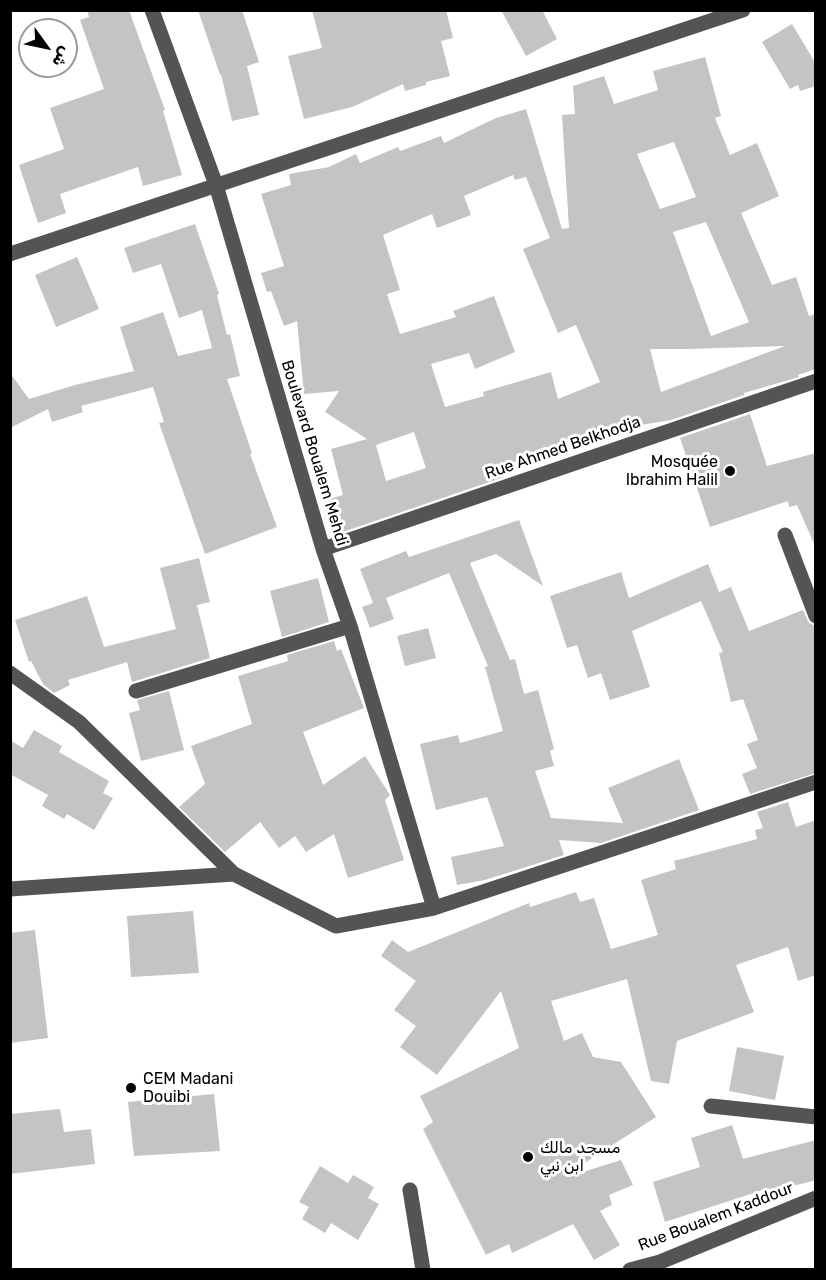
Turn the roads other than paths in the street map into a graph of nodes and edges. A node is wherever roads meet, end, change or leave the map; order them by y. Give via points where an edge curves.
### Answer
1 (152, 10) edge
2 (743, 10) edge
3 (216, 185) junction
4 (10, 254) edge
5 (816, 381) edge
6 (785, 535) dead end
7 (323, 549) junction
8 (816, 616) edge
9 (350, 626) junction
10 (10, 673) edge
11 (136, 692) dead end
12 (816, 782) edge
13 (234, 874) junction
14 (10, 890) edge
15 (434, 908) junction
16 (711, 1106) dead end
17 (816, 1117) edge
18 (410, 1190) dead end
19 (816, 1198) edge
20 (423, 1269) edge
21 (630, 1269) edge

1 - 3 street, Boulevard Boualem Mehdi
2 - 3 street
3 - 4 street
3 - 7 street, Boulevard Boualem Mehdi
5 - 7 street, Rue Ahmed Belkhodja
6 - 8 street
7 - 9 street, Boulevard Boualem Mehdi
9 - 11 street
9 - 15 street, Boulevard Boualem Mehdi
10 - 13 street via 79,722
12 - 15 street
13 - 14 street
13 - 15 street via 336,926
16 - 17 street
18 - 20 street
19 - 21 street, Rue Boualem Kaddour via 660,1262

